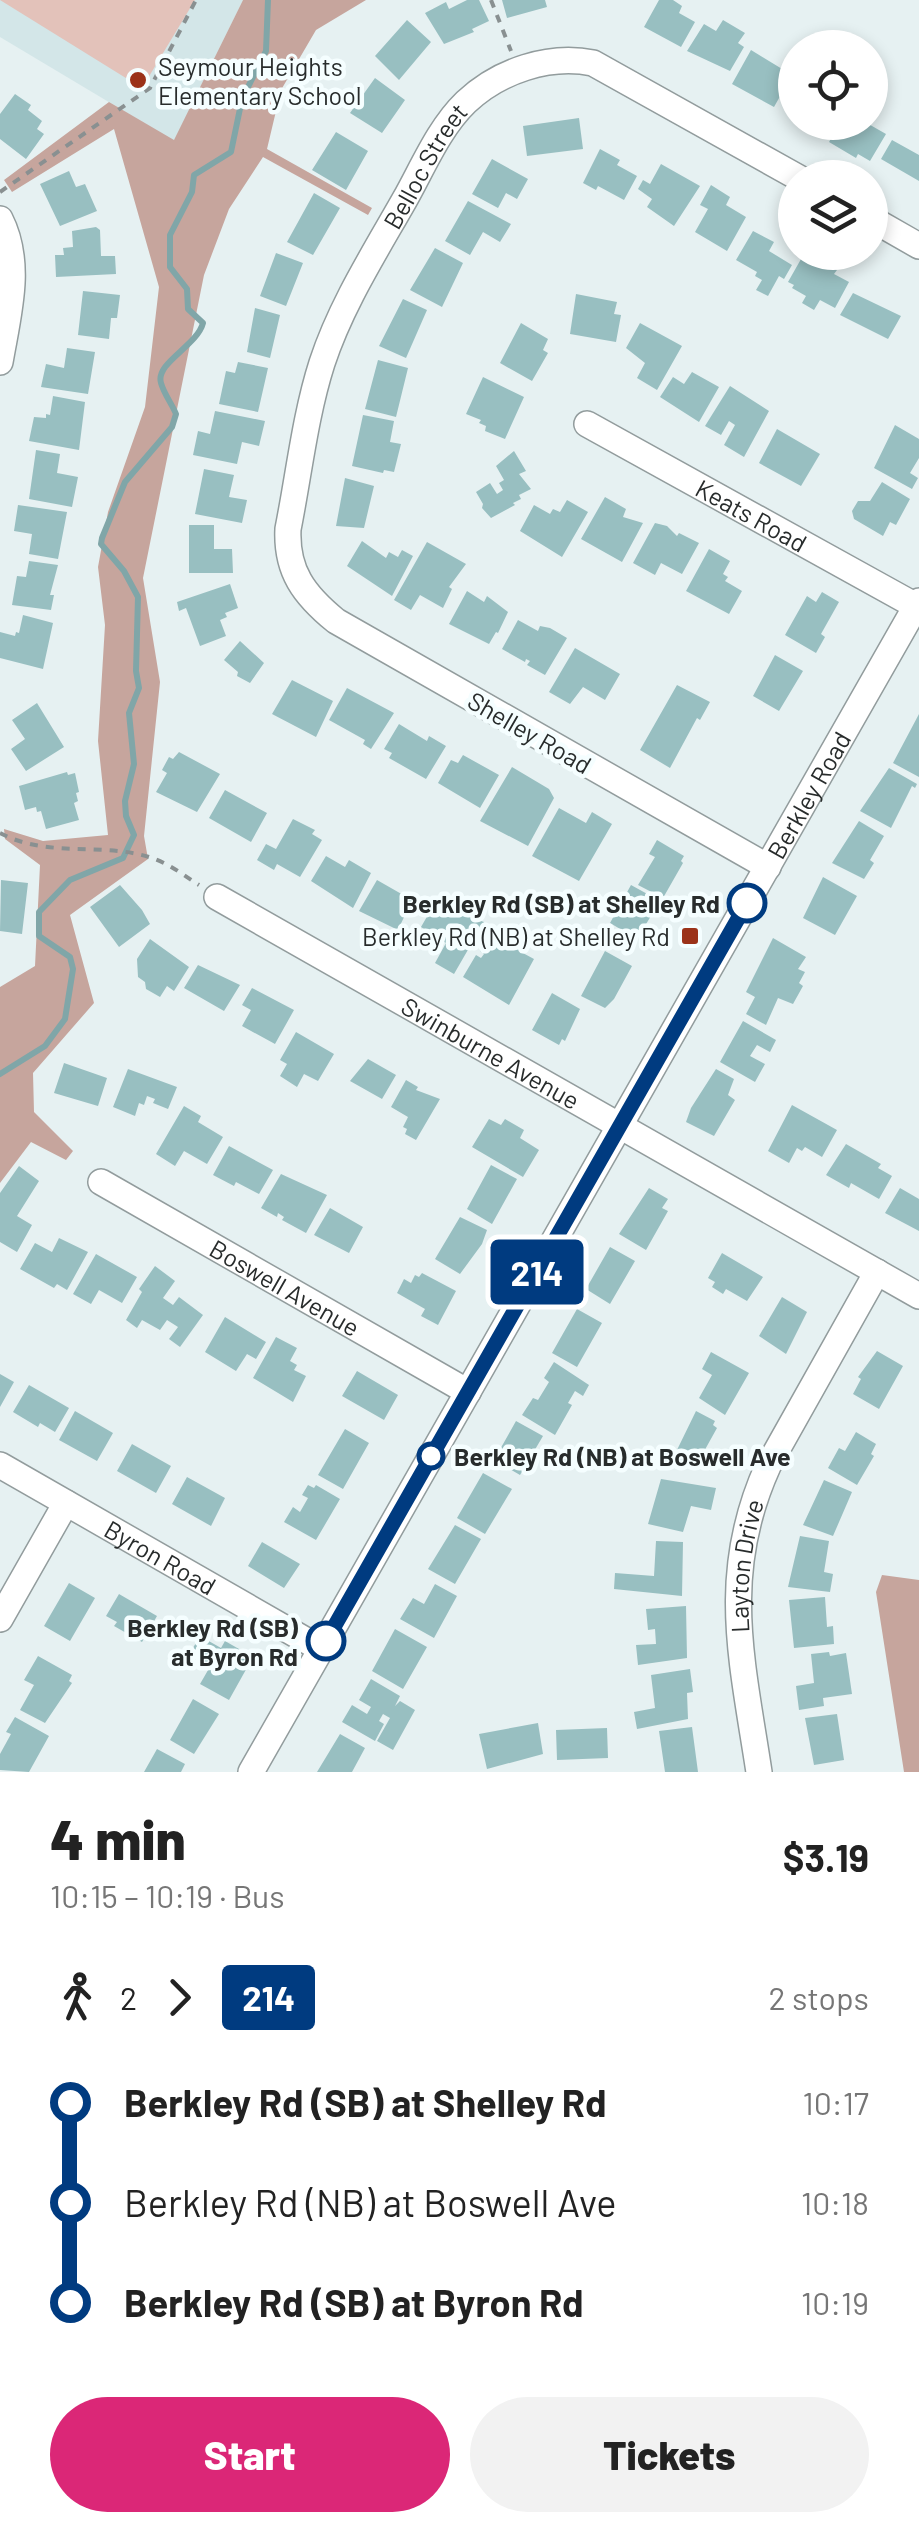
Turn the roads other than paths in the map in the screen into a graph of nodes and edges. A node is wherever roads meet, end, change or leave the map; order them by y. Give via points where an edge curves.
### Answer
1 (778, 166) edge
2 (0, 219) edge
3 (888, 228) edge
4 (919, 246) edge
5 (0, 362) edge
6 (587, 424) dead end
7 (300, 587) joint
8 (918, 603) edge
9 (768, 867) junction
10 (217, 897) road end
11 (621, 1126) junction
12 (101, 1182) dead end
13 (877, 1272) junction
14 (919, 1296) edge
15 (468, 1392) junction
16 (0, 1466) edge
17 (66, 1502) junction
18 (0, 1619) edge
19 (321, 1648) junction
20 (250, 1772) edge
21 (759, 1772) edge

1 - 7 street, Belloc Street via 592,63 569,58 519,71 464,104 351,296 322,364 288,529 287,552
2 - 5 street via 14,278
3 - 4 street
6 - 8 street, Keats Road
7 - 9 street, Shelley Road via 336,621
8 - 9 street, Berkley Road
9 - 11 street, Berkley Road
10 - 11 street, Swinburne Avenue
11 - 13 street, Swinburne Avenue
11 - 15 street, Berkley Road
12 - 15 street, Boswell Avenue
13 - 14 street, Swinburne Avenue
13 - 21 street, Layton Drive via 775,1452 740,1550 736,1610
15 - 19 street, Berkley Road
16 - 17 street, Byron Road
17 - 18 street
17 - 19 street, Byron Road
19 - 20 street, Berkley Road

